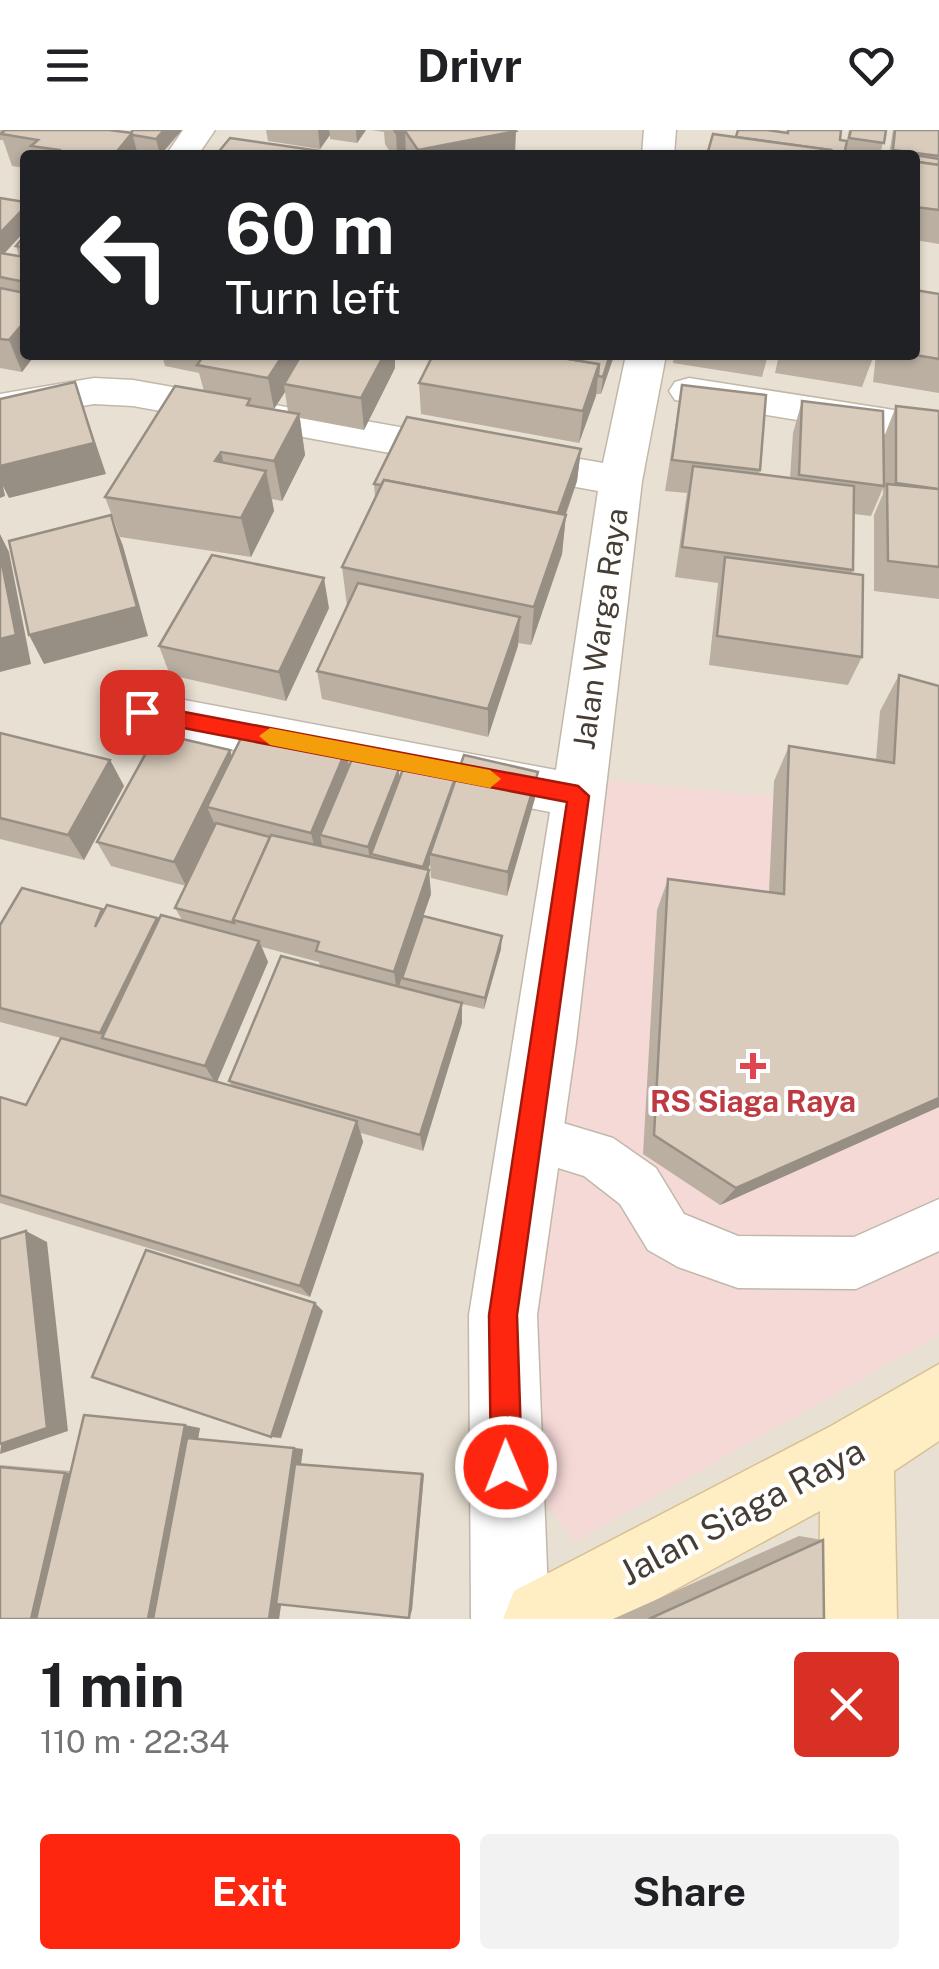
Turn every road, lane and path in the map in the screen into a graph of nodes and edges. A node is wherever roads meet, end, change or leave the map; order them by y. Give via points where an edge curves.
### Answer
1 (644, 370) edge
2 (0, 407) edge
3 (939, 430) edge
4 (621, 481) junction
5 (142, 712) dead end
6 (578, 796) junction
7 (530, 1137) junction
8 (939, 1224) edge
9 (939, 1400) edge
10 (857, 1452) junction
11 (510, 1619) edge
12 (542, 1619) edge
13 (858, 1619) edge

1 - 3 street
1 - 4 street, Jalan Warga Raya
2 - 4 street via 94,392 133,393
4 - 6 street, Jalan Warga Raya
5 - 6 street
6 - 7 street, Jalan Warga Raya
7 - 8 lane via 596,1156 638,1186 666,1232 738,1262 856,1263
7 - 11 street, Jalan Warga Raya via 503,1315
9 - 10 main road, Jalan Siaga Raya
10 - 12 main road, Jalan Siaga Raya
10 - 13 main road

